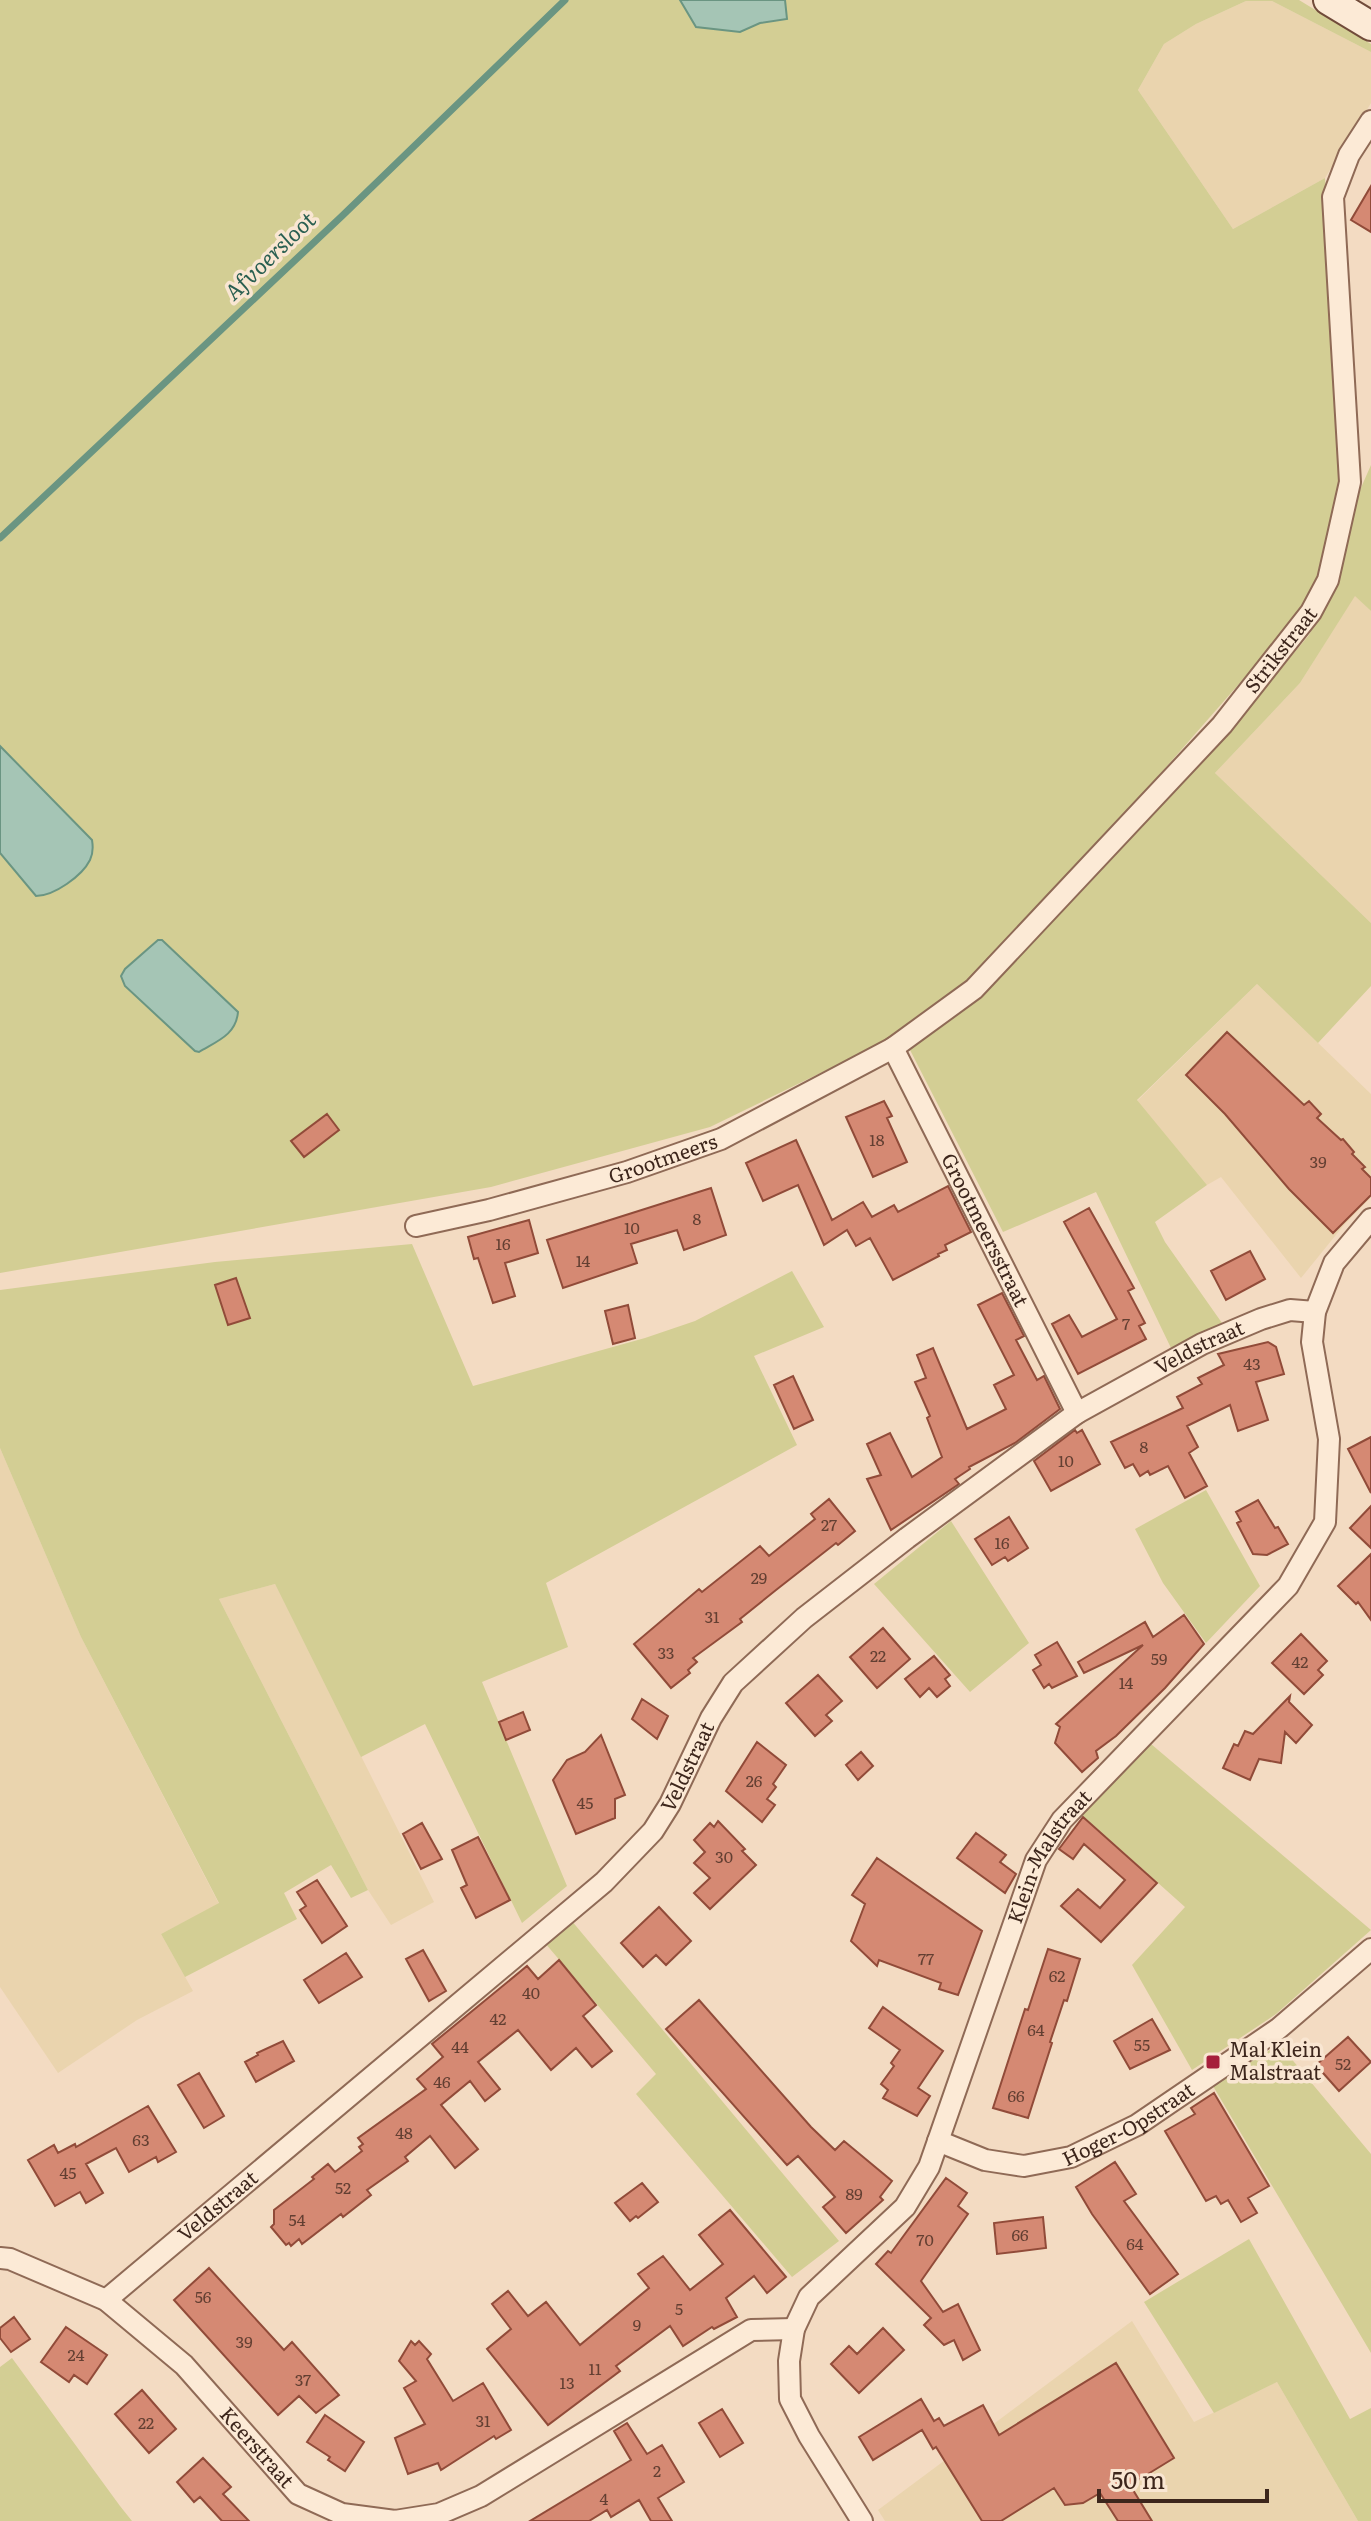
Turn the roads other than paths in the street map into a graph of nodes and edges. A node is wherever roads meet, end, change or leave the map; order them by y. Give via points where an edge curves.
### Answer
1 (1328, 0) edge
2 (1371, 26) edge
3 (1371, 121) edge
4 (893, 1048) junction
5 (1371, 1219) edge
6 (416, 1226) dead end
7 (1315, 1312) junction
8 (1077, 1413) junction
9 (1371, 1949) edge
10 (938, 2141) junction
11 (0, 2258) edge
12 (106, 2300) junction
13 (794, 2329) junction
14 (862, 2521) edge

1 - 2 main road
3 - 4 street, Strikstraat via 1349,155 1333,197 1350,482 1328,580 1311,612 1222,725 1133,822 974,989
4 - 6 street, Grootmeers via 721,1139 627,1172
4 - 8 street, Grootmeersstraat
5 - 7 street, Klein-Malstraat via 1334,1263
7 - 8 street, Veldstraat via 1290,1310 1202,1344
7 - 10 street, Klein-Malstraat via 1312,1342 1329,1439 1325,1522 1288,1586 1062,1820 1036,1860
8 - 12 street, Veldstraat via 794,1627 733,1683 653,1831 604,1882
9 - 10 street, Hoger-Opstraat via 1278,2029 1137,2125 1071,2157 1024,2166 985,2160
10 - 13 street, Klein-Malstraat via 905,2207 809,2297
11 - 12 street, Keerstraat
12 - 13 street, Keerstraat via 184,2365 298,2494 342,2514 395,2521 439,2514 481,2496 751,2330
13 - 14 street, Klein-Malstraat via 790,2399

